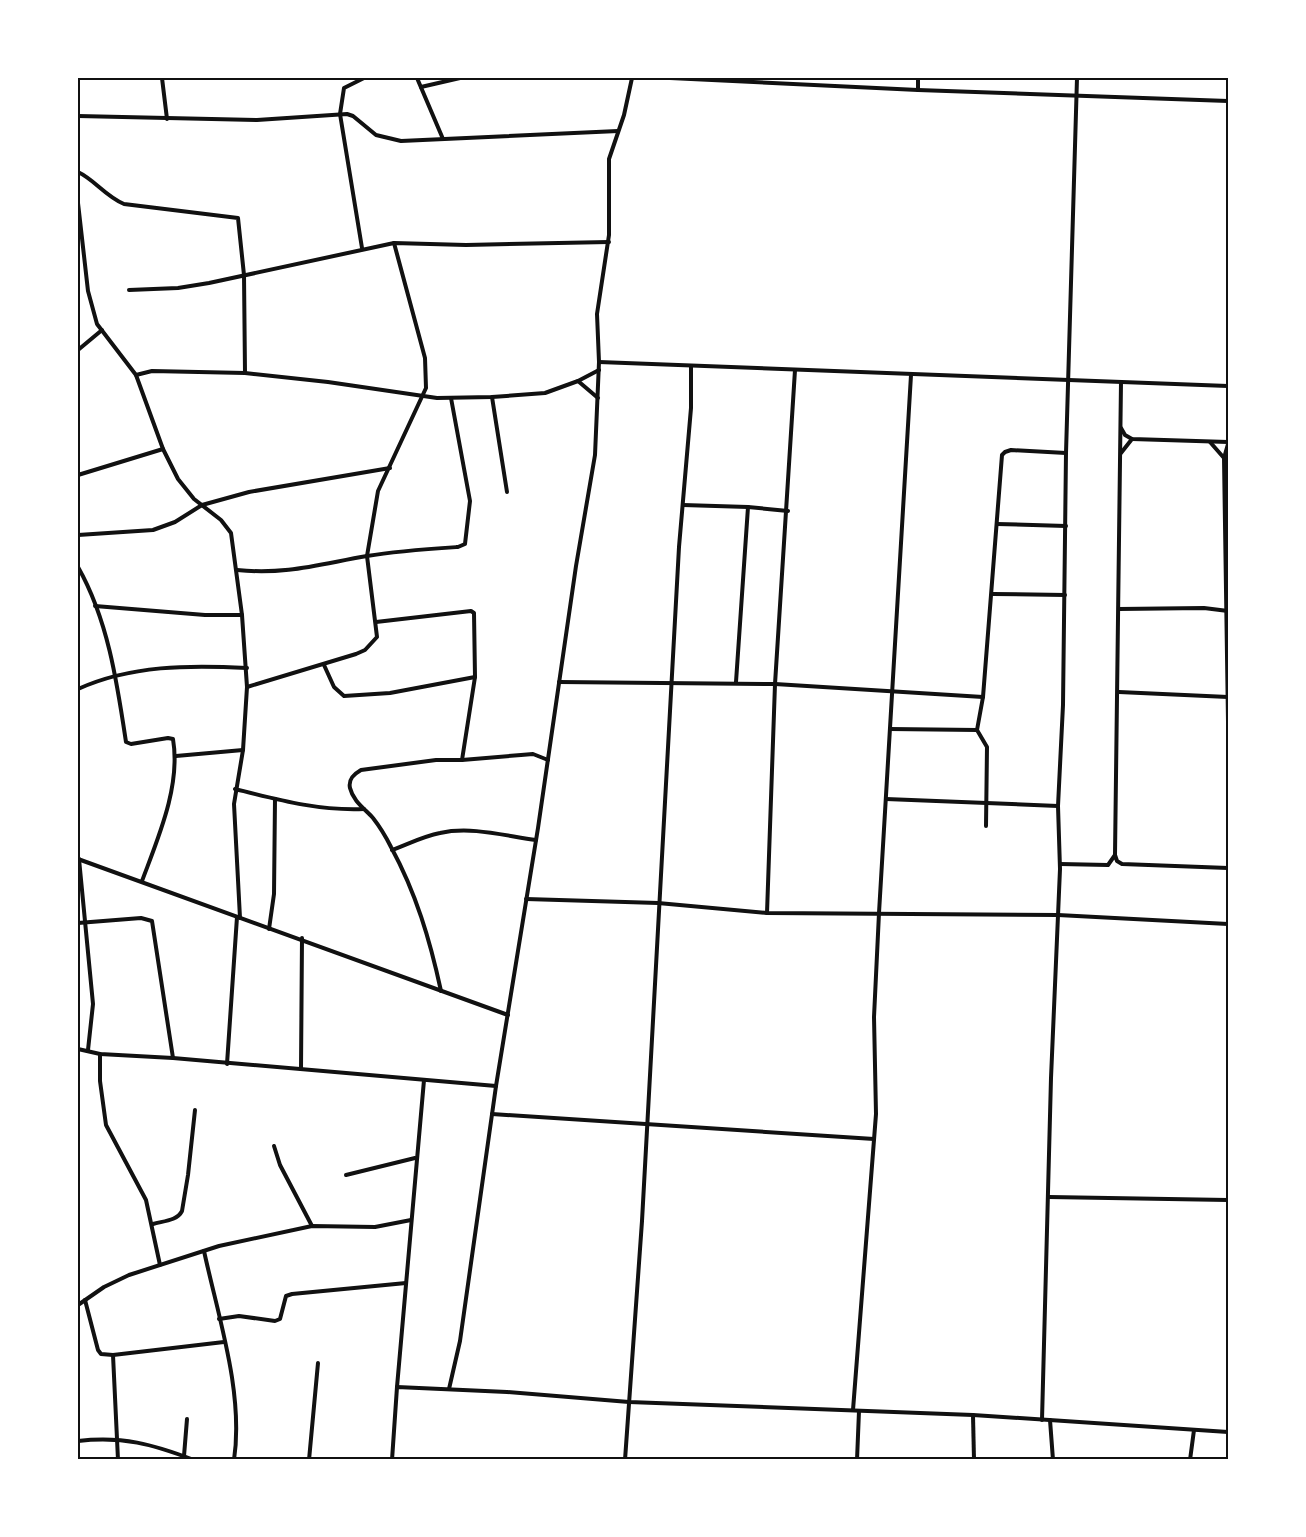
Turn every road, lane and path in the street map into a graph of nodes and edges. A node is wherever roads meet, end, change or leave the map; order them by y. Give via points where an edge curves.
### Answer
1 (162, 78) edge
2 (364, 78) edge
3 (417, 78) edge
4 (460, 78) edge
5 (632, 78) edge
6 (670, 78) edge
7 (918, 78) edge
8 (1077, 78) edge
9 (421, 88) junction
10 (918, 90) junction
11 (1076, 97) junction
12 (1228, 101) edge
13 (340, 114) junction
14 (78, 116) edge
15 (167, 119) junction
16 (618, 131) junction
17 (443, 139) junction
18 (78, 172) edge
19 (78, 203) edge
20 (608, 242) junction
21 (394, 243) junction
22 (362, 248) junction
23 (244, 275) junction
24 (129, 290) dead end
25 (102, 330) junction
26 (85, 343) junction
27 (78, 345) edge
28 (78, 350) edge
29 (599, 362) junction
30 (691, 366) junction
31 (599, 370) junction
32 (795, 370) junction
33 (245, 373) junction
34 (136, 375) junction
35 (911, 375) junction
36 (1070, 380) junction
37 (578, 381) junction
38 (1121, 382) junction
39 (1228, 386) edge
40 (423, 397) junction
41 (492, 397) junction
42 (452, 398) junction
43 (598, 398) junction
44 (1121, 427) junction
45 (1132, 439) junction
46 (1210, 442) junction
47 (1228, 443) edge
48 (163, 449) junction
49 (1066, 453) junction
50 (1121, 453) junction
51 (1224, 458) junction
52 (390, 468) junction
53 (78, 475) edge
54 (507, 492) dead end
55 (202, 505) junction
56 (683, 505) junction
57 (748, 507) junction
58 (788, 511) junction
59 (997, 524) junction
60 (1066, 526) junction
61 (78, 535) edge
62 (366, 556) junction
63 (78, 567) edge
64 (237, 570) junction
65 (993, 594) junction
66 (1065, 595) junction
67 (95, 606) junction
68 (1119, 610) junction
69 (1228, 611) edge
70 (242, 615) junction
71 (376, 622) junction
72 (324, 665) junction
73 (247, 668) junction
74 (116, 676) junction
75 (475, 677) junction
76 (671, 681) junction
77 (559, 682) junction
78 (736, 682) junction
79 (775, 684) junction
80 (247, 687) junction
81 (78, 689) edge
82 (892, 690) junction
83 (1118, 692) junction
84 (1228, 696) edge
85 (983, 697) junction
86 (1228, 721) edge
87 (890, 729) junction
88 (977, 730) junction
89 (243, 750) junction
90 (176, 756) junction
91 (462, 760) junction
92 (548, 760) junction
93 (236, 789) junction
94 (275, 799) junction
95 (886, 799) junction
96 (987, 802) junction
97 (1058, 806) junction
98 (364, 809) junction
99 (986, 826) dead end
100 (536, 840) junction
101 (392, 850) junction
102 (1115, 855) junction
103 (78, 859) edge
104 (1060, 864) junction
105 (1228, 868) edge
106 (142, 881) junction
107 (526, 899) junction
108 (658, 903) junction
109 (768, 913) junction
110 (879, 913) junction
111 (1058, 915) junction
112 (239, 918) junction
113 (85, 922) junction
114 (78, 923) edge
115 (1228, 924) edge
116 (269, 929) junction
117 (302, 938) junction
118 (442, 991) junction
119 (508, 1015) junction
120 (78, 1049) edge
121 (88, 1050) junction
122 (100, 1054) junction
123 (173, 1058) junction
124 (227, 1064) junction
125 (301, 1069) junction
126 (424, 1080) junction
127 (496, 1086) junction
128 (195, 1110) dead end
129 (492, 1114) junction
130 (648, 1124) junction
131 (874, 1139) junction
132 (274, 1146) dead end
133 (415, 1158) junction
134 (346, 1175) dead end
135 (1049, 1197) junction
136 (1228, 1200) edge
137 (412, 1220) junction
138 (153, 1224) junction
139 (312, 1226) junction
140 (204, 1251) junction
141 (160, 1264) junction
142 (406, 1283) junction
143 (85, 1300) junction
144 (78, 1305) edge
145 (219, 1319) junction
146 (224, 1342) junction
147 (113, 1355) junction
148 (318, 1364) dead end
149 (397, 1387) junction
150 (449, 1389) junction
151 (629, 1402) junction
152 (853, 1410) junction
153 (859, 1411) junction
154 (973, 1415) junction
155 (187, 1419) dead end
156 (1042, 1420) junction
157 (1050, 1420) junction
158 (1194, 1430) junction
159 (1228, 1432) edge
160 (119, 1439) junction
161 (78, 1441) edge
162 (184, 1456) junction
163 (118, 1460) edge
164 (194, 1460) edge
165 (234, 1460) edge
166 (309, 1460) edge
167 (392, 1460) edge
168 (625, 1460) edge
169 (857, 1460) edge
170 (974, 1460) edge
171 (1053, 1460) edge
172 (1190, 1460) edge

1 - 15 street
2 - 13 street via 344,88
3 - 9 street
4 - 9 street
5 - 16 street
6 - 10 street
7 - 10 street
8 - 11 street
9 - 17 street
10 - 11 street
11 - 12 street
11 - 36 street
13 - 15 street via 293,119
13 - 17 street via 353,116 383,138 401,141
13 - 22 street
14 - 15 street
16 - 17 street
16 - 20 street via 609,159
18 - 23 street via 124,204 238,218
19 - 25 street via 89,301
20 - 21 street
20 - 29 street via 598,297
21 - 22 street
21 - 40 street via 425,358 426,388
22 - 23 street
23 - 24 street via 178,288
23 - 33 street
25 - 26 street
25 - 34 street
26 - 27 street
26 - 28 street
29 - 30 street
29 - 31 street
30 - 32 street
30 - 56 street
31 - 37 street
31 - 43 street
32 - 35 street
32 - 58 street
33 - 34 street via 168,370
33 - 40 street
34 - 48 street
35 - 36 street
35 - 82 street
36 - 38 street
36 - 49 street
37 - 41 street via 545,393
37 - 43 street
38 - 39 street
38 - 44 street
40 - 42 street
40 - 52 street
41 - 42 street
41 - 54 street
42 - 62 street via 470,501 465,544
43 - 77 street via 595,455
44 - 45 street
44 - 50 street
45 - 46 street
45 - 50 street
46 - 47 street
46 - 51 street
47 - 51 street
48 - 53 street
48 - 55 street via 178,479
49 - 59 street via 1005,452 1002,455
49 - 60 street
50 - 68 street
51 - 69 street
52 - 55 street via 249,492
52 - 62 street via 378,491
55 - 61 street via 153,530
55 - 64 street via 221,520 231,534
56 - 57 street
56 - 76 street
57 - 58 street
57 - 78 street
58 - 79 street
59 - 60 street
59 - 65 street
60 - 66 street
62 - 64 street via 271,573
62 - 71 street
63 - 67 street
64 - 70 street
65 - 66 street
65 - 85 street
66 - 97 street
67 - 70 street
67 - 74 street
68 - 69 street via 1204,608
68 - 83 street
69 - 84 street
70 - 73 street
71 - 72 street via 377,638 374,643 365,650
71 - 75 street via 473,611
72 - 75 street via 334,687 344,696 390,693
72 - 80 street
73 - 74 street via 188,666
73 - 80 street
74 - 81 street
74 - 90 street via 126,742 171,738
75 - 91 street
76 - 77 street
76 - 78 street
76 - 108 street
77 - 92 street
78 - 79 street
79 - 82 street
79 - 109 street
80 - 89 street
82 - 85 street
82 - 87 street
83 - 84 street
83 - 102 street
84 - 86 street
85 - 88 street
87 - 88 street
87 - 95 street
88 - 96 street via 987,747
89 - 90 street
89 - 93 street
90 - 106 street via 166,810
91 - 92 street via 533,754
91 - 98 street via 436,760 361,770 353,774 350,788
92 - 100 street
93 - 94 street
93 - 112 street via 234,818
94 - 98 street via 324,809
94 - 116 street via 274,894
95 - 96 street
95 - 110 street
96 - 97 street
96 - 99 street
97 - 104 street
98 - 101 street via 380,827
100 - 101 street via 453,831
100 - 107 street
101 - 118 street via 425,923
102 - 104 street via 1108,865
102 - 105 street via 1122,864
103 - 106 street
103 - 113 street
104 - 111 street
106 - 112 street
107 - 108 street
107 - 119 street
108 - 109 street
108 - 130 street
109 - 110 street
110 - 111 street
110 - 131 street via 874,1017
111 - 115 street
111 - 135 street
112 - 116 street
112 - 124 street
113 - 114 street
113 - 121 street via 93,1004
113 - 123 street via 141,918 152,921
116 - 117 street
117 - 118 street via 350,959
117 - 125 street
118 - 119 street
119 - 127 street
120 - 121 street
121 - 122 street
122 - 123 street
122 - 138 street via 106,1125 139,1183
123 - 124 street
124 - 125 street
125 - 126 street
126 - 127 street
126 - 133 street
127 - 129 street
128 - 138 street via 182,1211 174,1219
129 - 130 street
129 - 150 street via 460,1341
130 - 131 street
130 - 151 street
131 - 152 street
132 - 139 street via 280,1165
133 - 134 street
133 - 137 street
135 - 136 street
135 - 156 street
137 - 139 street via 374,1227
137 - 142 street
138 - 141 street
139 - 140 street
140 - 141 street
140 - 145 street
141 - 143 street via 112,1282
142 - 145 street via 292,1294 286,1296 280,1319 275,1321 251,1316
142 - 149 street
143 - 144 street
143 - 147 street via 98,1350 101,1354
145 - 146 street
146 - 147 street
146 - 165 street via 237,1417
147 - 160 street
148 - 166 street
149 - 150 street
149 - 167 street
150 - 151 street
151 - 152 street
151 - 168 street
152 - 153 street
153 - 154 street
153 - 169 street
154 - 156 street
154 - 170 street
155 - 162 street
156 - 157 street
157 - 158 street
157 - 171 street
158 - 159 street
158 - 172 street
160 - 161 street
160 - 162 street via 150,1444
160 - 163 street
162 - 164 street

